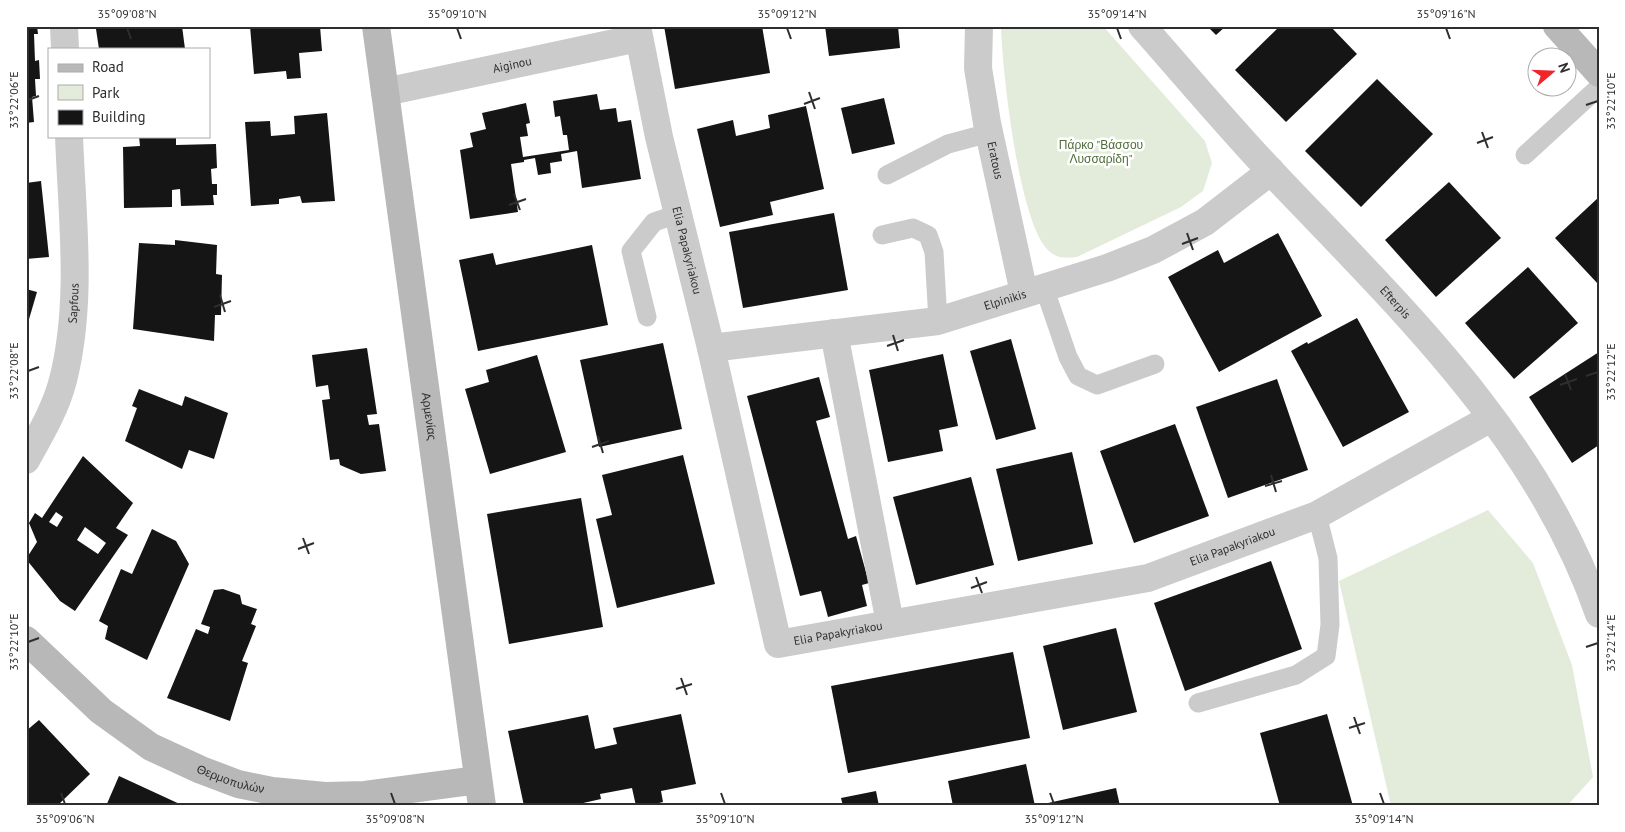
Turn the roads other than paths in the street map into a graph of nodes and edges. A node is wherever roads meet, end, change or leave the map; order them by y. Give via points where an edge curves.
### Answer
1 (64, 26) edge
2 (376, 26) edge
3 (979, 26) edge
4 (1142, 26) edge
5 (1556, 26) edge
6 (638, 32) edge
7 (65, 48) edge
8 (1599, 73) edge
9 (1599, 87) edge
10 (385, 92) junction
11 (989, 133) junction
12 (69, 138) edge
13 (1526, 155) dead end
14 (1271, 172) junction
15 (887, 175) dead end
16 (678, 214) junction
17 (882, 235) dead end
18 (1034, 290) junction
19 (647, 316) dead end
20 (938, 321) junction
21 (834, 333) junction
22 (711, 348) junction
23 (1155, 364) dead end
24 (1492, 418) junction
25 (26, 460) edge
26 (1317, 515) junction
27 (1599, 614) edge
28 (890, 623) junction
29 (26, 640) edge
30 (1198, 702) dead end
31 (480, 793) edge

1 - 7 street
2 - 10 main road, Αρμενίας
3 - 11 street, Eratous via 978,68
4 - 14 street, Efterpis
5 - 8 main road
6 - 10 street, Aiginou
6 - 16 street, Elia Papakyriakou
9 - 13 lane
10 - 31 main road, Αρμενίας
11 - 15 lane via 948,144
11 - 18 street, Eratous
12 - 25 street, Sapfous via 75,280 72,340 62,382 44,428
14 - 18 street, Elpinikis via 1205,222 1153,250
14 - 24 street, Efterpis via 1420,329
16 - 19 lane via 654,222 631,251
16 - 22 street, Elia Papakyriakou
17 - 20 lane via 913,228 928,236 934,252
18 - 20 street, Elpinikis
18 - 23 lane via 1078,376 1097,385
20 - 21 street, Elpinikis
21 - 22 street, Elpinikis
21 - 28 street
22 - 28 street, Elia Papakyriakou via 778,644
24 - 26 street, Elia Papakyriakou
24 - 27 street, Efterpis via 1548,500 1575,554
26 - 28 street, Elia Papakyriakou via 1148,578
26 - 30 lane via 1328,558 1330,625 1326,656 1296,675
29 - 31 main road, Θερμοπυλών via 102,711 151,747 238,784 325,796

